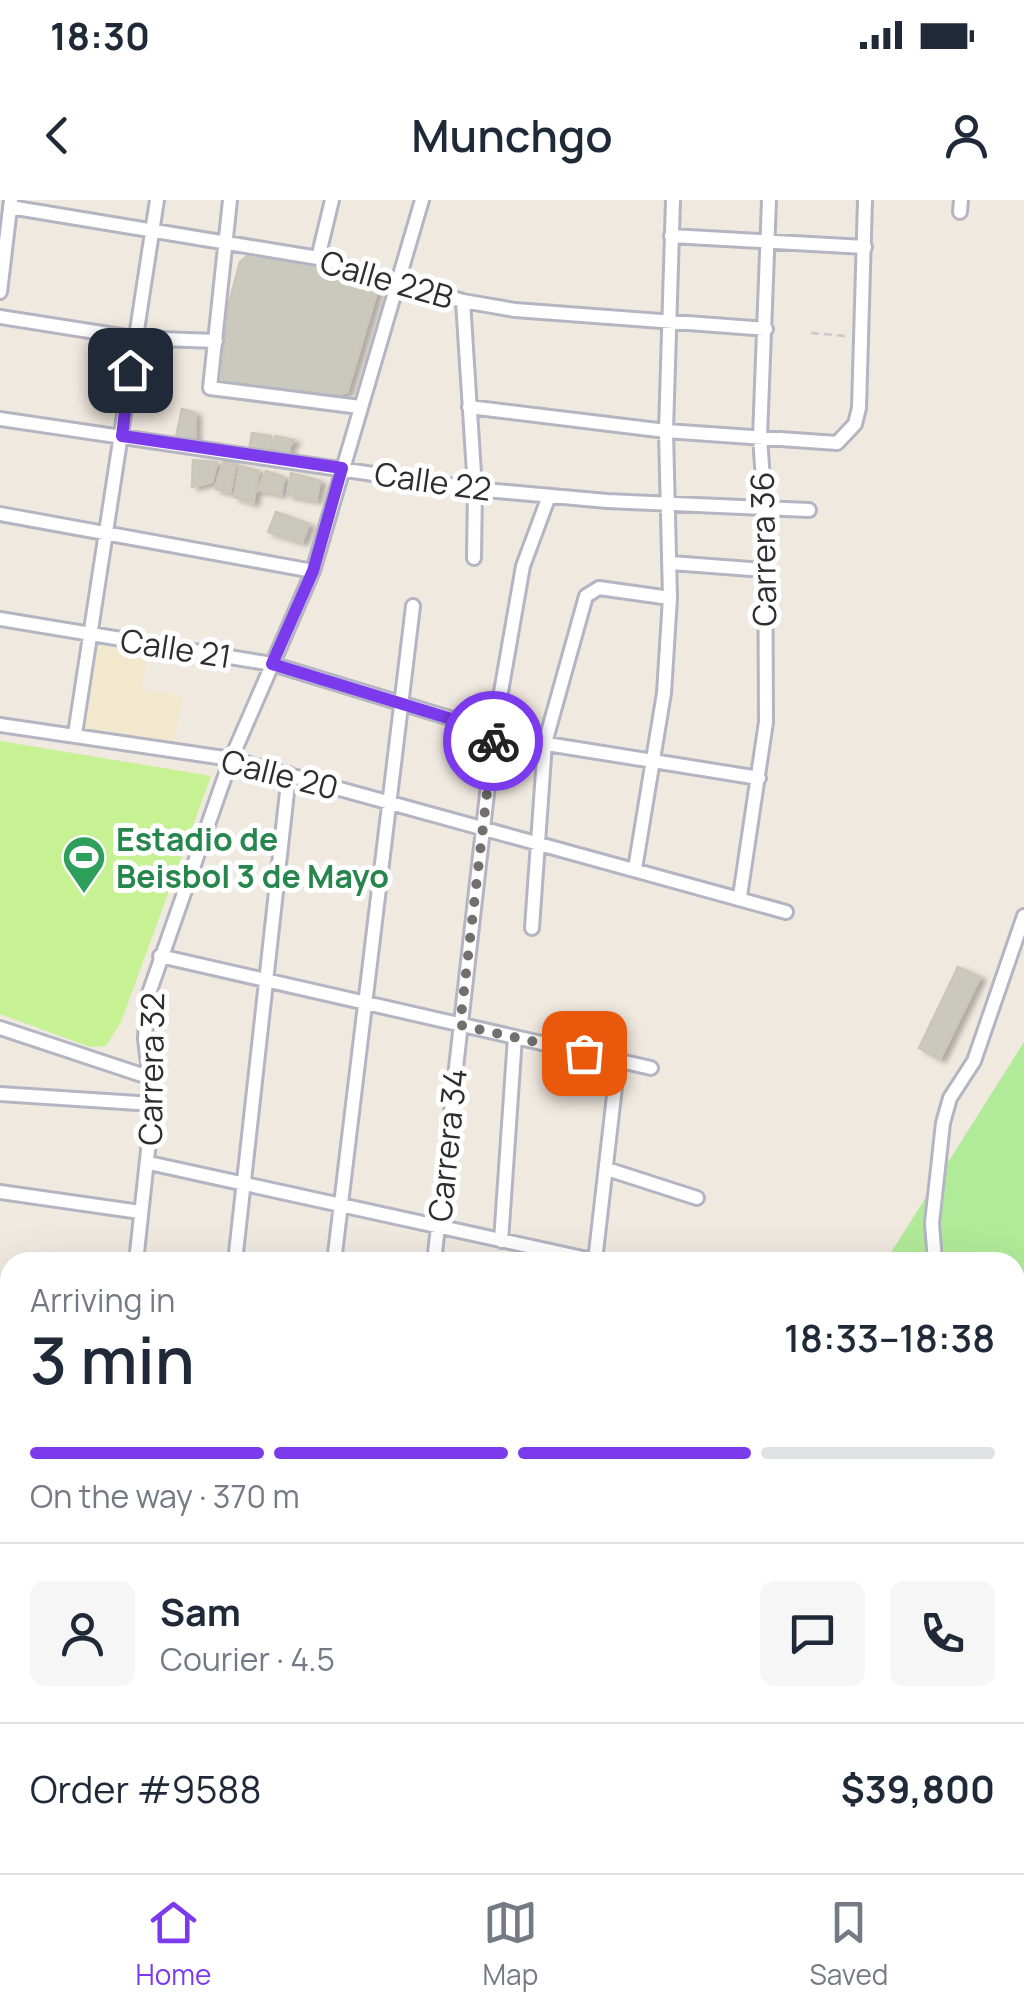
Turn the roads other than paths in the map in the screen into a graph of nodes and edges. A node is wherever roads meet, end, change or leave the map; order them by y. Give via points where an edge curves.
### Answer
1 (157, 200) edge
2 (230, 200) edge
3 (332, 200) edge
4 (422, 200) edge
5 (672, 200) edge
6 (769, 200) edge
7 (865, 200) edge
8 (11, 204) edge
9 (153, 232) junction
10 (671, 236) junction
11 (767, 240) junction
12 (225, 244) junction
13 (865, 246) junction
14 (318, 258) junction
15 (2, 263) edge
16 (398, 280) junction
17 (0, 292) edge
18 (463, 301) junction
19 (0, 317) edge
20 (672, 324) junction
21 (766, 328) junction
22 (134, 338) junction
23 (216, 341) junction
24 (360, 406) junction
25 (469, 406) junction
26 (0, 419) edge
27 (666, 431) junction
28 (122, 436) junction
29 (760, 437) junction
30 (342, 468) junction
31 (475, 489) junction
32 (549, 496) junction
33 (668, 502) junction
34 (765, 508) junction
35 (809, 510) dead end
36 (0, 514) edge
37 (103, 531) junction
38 (474, 558) dead end
39 (671, 563) junction
40 (765, 570) junction
41 (313, 571) junction
42 (670, 598) junction
43 (413, 606) dead end
44 (0, 619) edge
45 (88, 634) junction
46 (272, 664) junction
47 (398, 704) junction
48 (0, 725) edge
49 (494, 732) junction
50 (75, 734) junction
51 (545, 743) junction
52 (231, 759) junction
53 (652, 762) junction
54 (289, 774) junction
55 (759, 778) junction
56 (387, 802) junction
57 (483, 830) junction
58 (535, 842) junction
59 (635, 869) junction
60 (740, 896) junction
61 (786, 912) dead end
62 (1024, 916) edge
63 (532, 928) dead end
64 (160, 956) junction
65 (265, 983) junction
66 (364, 1004) junction
67 (460, 1025) junction
68 (0, 1028) edge
69 (514, 1037) junction
70 (618, 1061) junction
71 (651, 1068) dead end
72 (150, 1078) junction
73 (0, 1094) edge
74 (153, 1104) junction
75 (149, 1163) junction
76 (607, 1169) junction
77 (242, 1182) junction
78 (0, 1192) edge
79 (698, 1198) dead end
80 (339, 1205) junction
81 (140, 1212) junction
82 (438, 1228) junction
83 (501, 1242) junction
84 (137, 1252) edge
85 (235, 1252) edge
86 (335, 1252) edge
87 (435, 1252) edge
88 (550, 1252) edge
89 (598, 1252) edge
90 (934, 1252) edge

1 - 9 street
2 - 12 street
3 - 14 street
4 - 16 street, Carrera 32
5 - 10 street
6 - 11 street, Carrera 36
7 - 13 street
8 - 9 street, Calle 22B
8 - 15 street
9 - 12 street, Calle 22B
9 - 22 street
10 - 11 street
10 - 20 street
11 - 13 street
11 - 21 street, Carrera 36
12 - 14 street, Calle 22B
12 - 23 street
13 - 29 street via 859,408 848,435 824,444
14 - 16 street, Calle 22B
15 - 17 street
16 - 18 street, Calle 22B
16 - 24 street, Carrera 32
18 - 20 street, Calle 22B
18 - 25 street
19 - 22 street
20 - 21 street, Calle 22B
20 - 27 street
21 - 29 street, Carrera 36
22 - 23 street
22 - 28 street
23 - 24 street via 210,388
24 - 30 street, Carrera 32
25 - 27 street
25 - 31 street
26 - 28 street, Calle 22
27 - 29 street
27 - 33 street
28 - 30 street, Calle 22
28 - 37 street
29 - 34 street, Carrera 36
30 - 31 street, Calle 22
30 - 41 street, Carrera 32
31 - 32 street, Calle 22
31 - 38 street
32 - 33 street, Calle 22
32 - 49 street, Carrera 34 via 523,566
33 - 34 street, Calle 22
33 - 39 street
34 - 35 street, Calle 22
34 - 40 street, Carrera 36
36 - 37 street
37 - 41 street
37 - 45 street
39 - 40 street
39 - 42 street
40 - 55 street, Carrera 36 via 766,722
41 - 46 street, Carrera 32
42 - 51 street via 599,588 586,596
42 - 53 street
43 - 47 street
44 - 45 street, Calle 21
45 - 46 street, Calle 21
45 - 50 street
46 - 47 street, Calle 21
46 - 52 street, Carrera 32
47 - 49 street, Calle 21
47 - 56 street
48 - 50 street, Calle 20
49 - 51 street, Calle 21
49 - 57 street, Carrera 34
50 - 52 street, Calle 20
51 - 53 street, Calle 21
51 - 58 street
52 - 54 street, Calle 20
52 - 64 street, Carrera 32
53 - 55 street, Calle 21
53 - 59 street
54 - 56 street, Calle 20
54 - 65 street
55 - 60 street, Carrera 36
56 - 57 street, Calle 20
56 - 66 street
57 - 58 street, Calle 20
57 - 67 street, Carrera 34
58 - 59 street, Calle 20
58 - 63 street
59 - 60 street, Calle 20
60 - 61 street, Calle 20
62 - 90 street via 974,1061 943,1123
64 - 65 street
64 - 72 street, Carrera 32 via 147,998
65 - 66 street
65 - 77 street
66 - 67 street
66 - 80 street
67 - 69 street
67 - 82 street, Carrera 34
68 - 72 street
69 - 70 street
69 - 83 street
70 - 71 street
70 - 76 street
72 - 74 street, Carrera 32
73 - 74 street
74 - 75 street, Carrera 32
75 - 77 street
75 - 81 street, Carrera 32
76 - 79 street
76 - 89 street
77 - 80 street
77 - 85 street
78 - 81 street
80 - 82 street
80 - 86 street
81 - 84 street, Carrera 32
82 - 83 street
82 - 87 street, Carrera 34
83 - 88 street

